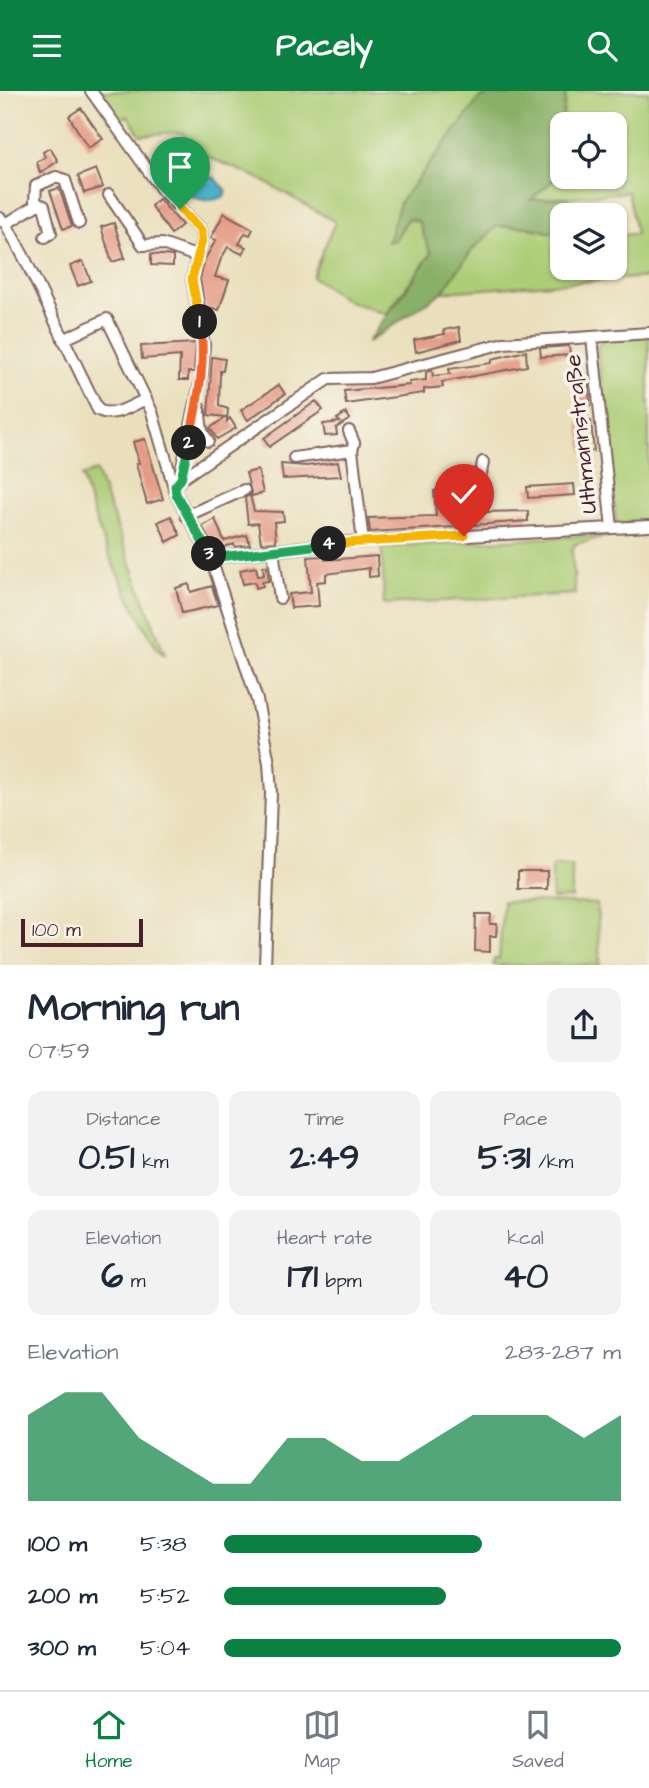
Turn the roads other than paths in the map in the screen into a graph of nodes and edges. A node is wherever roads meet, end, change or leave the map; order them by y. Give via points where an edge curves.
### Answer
1 (91, 91) edge
2 (109, 195) dead end
3 (38, 204) junction
4 (3, 221) edge
5 (79, 223) dead end
6 (45, 237) dead end
7 (196, 256) junction
8 (649, 333) edge
9 (592, 337) junction
10 (63, 340) junction
11 (146, 399) junction
12 (198, 399) junction
13 (349, 431) dead end
14 (208, 441) dead end
15 (352, 450) junction
16 (294, 457) dead end
17 (483, 462) dead end
18 (178, 483) junction
19 (244, 490) dead end
20 (186, 516) junction
21 (649, 526) edge
22 (612, 528) junction
23 (464, 536) junction
24 (363, 542) junction
25 (273, 551) junction
26 (211, 558) junction
27 (280, 598) dead end
28 (265, 965) edge

1 - 7 street via 162,190 201,230
2 - 7 street via 143,245 162,244
3 - 4 street
3 - 5 street via 36,186 61,178
3 - 6 street via 44,206 51,230
4 - 10 street
7 - 12 street via 192,279 204,345
8 - 9 street
9 - 18 street via 504,343 371,378 328,379
9 - 22 street, Uthmannstraße
10 - 11 street via 98,410 117,412
10 - 11 street via 107,319
11 - 18 street
12 - 14 street via 202,431
12 - 18 street
13 - 15 street
15 - 16 street
15 - 24 street
17 - 23 street via 481,474 463,477 458,483
18 - 20 street
19 - 20 street
20 - 26 street
21 - 22 street
22 - 23 street
23 - 24 street
24 - 25 street
25 - 26 street
25 - 27 street
26 - 28 street via 251,680 269,763

